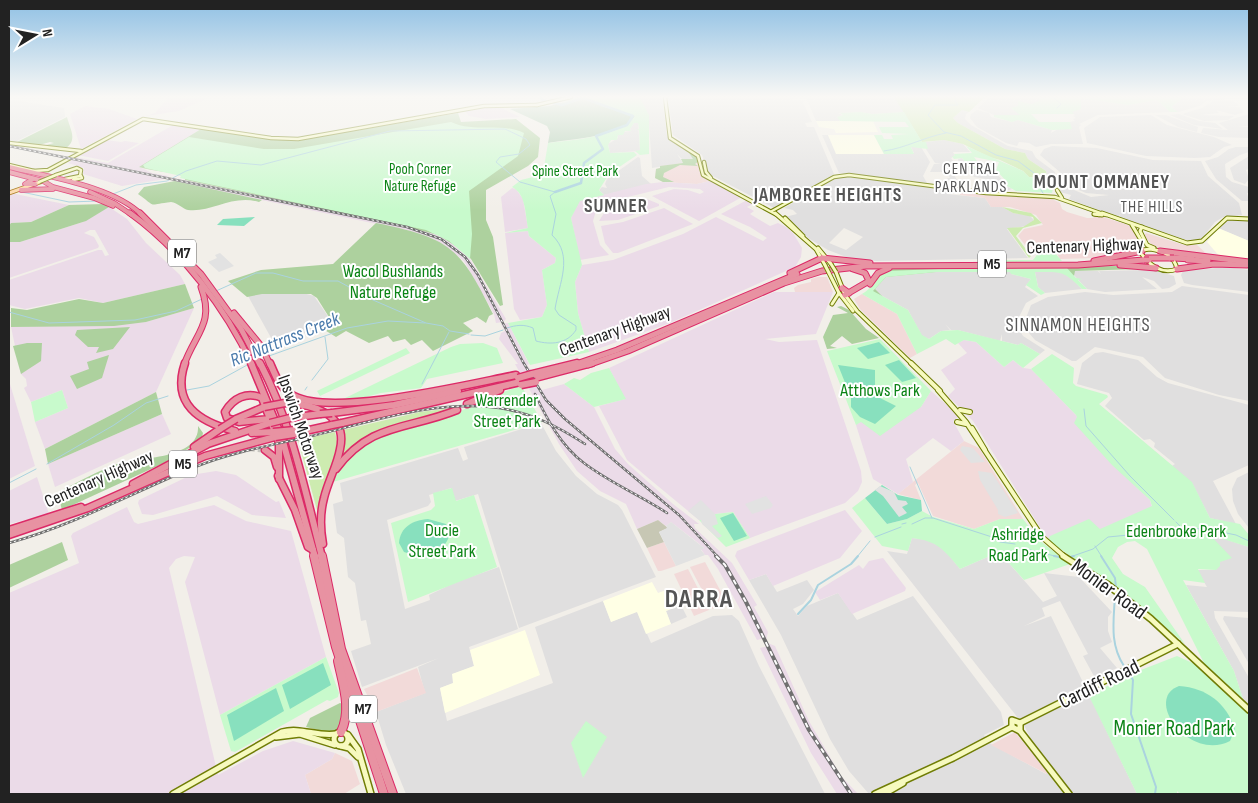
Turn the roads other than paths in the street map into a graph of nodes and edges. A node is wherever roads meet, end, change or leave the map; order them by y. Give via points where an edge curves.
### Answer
1 (114, 134) edge
2 (245, 134) edge
3 (323, 134) edge
4 (670, 134) edge
5 (672, 134) edge
6 (9, 143) edge
7 (79, 151) junction
8 (59, 164) junction
9 (9, 169) edge
10 (48, 170) junction
11 (65, 170) junction
12 (33, 171) junction
13 (45, 174) junction
14 (836, 174) junction
15 (56, 175) junction
16 (843, 175) junction
17 (29, 178) junction
18 (64, 179) junction
19 (78, 179) junction
20 (36, 183) junction
21 (47, 183) junction
22 (719, 183) junction
23 (20, 189) junction
24 (60, 189) junction
25 (1056, 190) dead end
26 (11, 192) edge
27 (1055, 194) dead end
28 (1043, 195) junction
29 (107, 197) junction
30 (1051, 197) junction
31 (1065, 200) junction
32 (774, 211) junction
33 (1094, 214) dead end
34 (1107, 216) junction
35 (1247, 219) edge
36 (1132, 225) junction
37 (1141, 227) junction
38 (1154, 233) junction
39 (1138, 234) junction
40 (1142, 237) junction
41 (1158, 250) junction
42 (1143, 251) junction
43 (825, 258) junction
44 (1146, 259) junction
45 (1070, 263) junction
46 (1249, 263) edge
47 (897, 264) junction
48 (1061, 265) junction
49 (918, 266) junction
50 (1156, 268) junction
51 (1177, 269) junction
52 (819, 272) junction
53 (755, 290) junction
54 (840, 290) junction
55 (208, 291) junction
56 (846, 297) junction
57 (217, 299) junction
58 (832, 304) dead end
59 (230, 312) junction
60 (887, 341) joint
61 (256, 361) junction
62 (534, 377) junction
63 (519, 380) junction
64 (938, 390) junction
65 (467, 404) dead end
66 (457, 410) dead end
67 (960, 410) junction
68 (970, 412) dead end
69 (269, 421) junction
70 (958, 422) dead end
71 (968, 425) junction
72 (235, 431) dead end
73 (252, 433) dead end
74 (274, 435) junction
75 (248, 448) tunnel mouth
76 (265, 450) dead end
77 (989, 458) junction
78 (172, 462) junction
79 (279, 479) junction
80 (330, 480) junction
81 (97, 504) junction
82 (9, 530) edge
83 (9, 534) edge
84 (313, 550) junction
85 (324, 565) junction
86 (1178, 644) junction
87 (336, 649) junction
88 (1202, 666) joint
89 (1249, 709) edge
90 (1020, 723) junction
91 (1012, 727) junction
92 (1020, 730) junction
93 (342, 734) junction
94 (269, 739) junction
95 (338, 745) junction
96 (359, 758) junction
97 (903, 782) junction
98 (173, 794) edge
99 (371, 794) edge
100 (384, 794) edge
101 (393, 794) edge
102 (875, 794) edge
103 (884, 794) edge
104 (1070, 794) edge

1 - 7 main road
2 - 3 main road via 298,139
4 - 22 main road via 701,160 702,174
5 - 22 main road via 698,154 707,175
6 - 7 main road
7 - 8 main road
8 - 10 main road
8 - 11 main road via 68,166
9 - 12 main road
9 - 17 highway
9 - 29 highway
10 - 12 main road
10 - 13 main road
11 - 15 main road
11 - 19 main road via 80,168
12 - 13 main road
13 - 18 main road
14 - 16 main road
14 - 16 main road
14 - 32 main road
15 - 19 main road via 78,169
15 - 20 main road, bridge
16 - 28 main road via 989,193
17 - 20 highway
17 - 23 highway
18 - 19 highway
18 - 19 main road
19 - 29 highway
20 - 21 highway
20 - 21 highway via 32,188
20 - 23 main road
21 - 24 highway
22 - 32 main road
23 - 24 highway
23 - 26 main road
24 - 29 highway
25 - 31 main road
27 - 28 main road
28 - 31 main road
29 - 55 highway, Ipswich Motorway / M7 via 124,202 155,226
29 - 55 highway, M7 via 152,231
30 - 31 main road
30 - 31 main road
30 - 32 main road via 986,194 846,176 835,178
31 - 34 main road
31 - 37 main road
32 - 43 main road
33 - 34 main road
34 - 36 main road
35 - 37 main road via 1226,218 1197,243 1180,241
35 - 38 main road via 1232,217 1221,222 1205,242 1199,244 1179,242
36 - 37 main road
36 - 39 main road
37 - 38 main road
37 - 39 main road
37 - 40 main road
38 - 40 main road via 1143,232
39 - 42 main road via 1145,246
40 - 41 main road via 1148,246
41 - 42 main road
41 - 46 highway
41 - 51 main road via 1170,257 1177,264
42 - 45 highway
42 - 50 main road via 1143,256
43 - 47 highway
43 - 53 highway
43 - 54 main road, bridge via 825,265
43 - 54 main road, bridge via 836,272
44 - 45 highway, Centenary Highway / M5
44 - 46 highway, Centenary Highway / M5
44 - 48 highway, Centenary Highway / M5
45 - 47 highway, Centenary Highway / M5
46 - 51 highway
47 - 53 highway, Centenary Highway / M5 via 821,268 789,276
48 - 49 highway, Centenary Highway / M5
48 - 50 highway
49 - 52 highway, Centenary Highway / M5 via 858,266
49 - 56 highway via 883,270 867,288
50 - 51 main road
52 - 56 highway via 850,269 865,273 868,283
52 - 62 highway, Centenary Highway / M5 via 788,281 574,372
53 - 62 highway, Centenary Highway / M5 via 626,346
54 - 56 highway
54 - 56 main road
54 - 58 main road
55 - 57 highway, Ipswich Motorway / M7
55 - 72 highway via 205,325 183,365 180,388 196,414 214,425
56 - 60 main road, Monier Road via 857,315
57 - 59 highway, Ipswich Motorway / M7
57 - 61 highway, Ipswich Motorway / M7
59 - 61 highway, Ipswich Motorway / M7
59 - 63 highway via 241,320 267,356 276,380 286,392 306,401 328,404
60 - 64 main road, Monier Road
61 - 84 highway, Ipswich Motorway / M7 via 286,445
61 - 85 highway, Ipswich Motorway / M7 via 277,400 294,446
62 - 63 highway, bridge
62 - 63 highway, bridge
63 - 65 highway
63 - 69 highway, Centenary Highway / M5, bridge via 377,408
63 - 74 highway, Centenary Highway / M5, bridge
64 - 67 main road, Monier Road
64 - 71 main road, Monier Road
66 - 80 highway via 373,435 348,454
67 - 68 main road
67 - 77 main road, Monier Road
69 - 78 highway, Centenary Highway / M5
69 - 79 highway via 235,422 227,418 225,412 230,403 242,397 256,395 262,398 279,443
70 - 71 main road
71 - 77 main road, Monier Road
73 - 74 highway
74 - 81 highway, Centenary Highway / M5 via 199,458
75 - 81 highway via 195,463
76 - 79 highway via 276,460
77 - 86 main road, Monier Road via 1042,538 1114,589
78 - 80 highway, bridge via 236,419 264,407 285,403 316,406 328,412 338,423 342,442
78 - 82 highway, Centenary Highway / M5 via 93,502
79 - 84 highway via 308,546
80 - 85 highway via 321,518
81 - 83 highway, Centenary Highway / M5 via 58,520
84 - 87 highway, Ipswich Motorway / M7
85 - 101 highway, Ipswich Motorway / M7 via 342,649
86 - 88 main road, Monier Road
86 - 90 main road, Cardiff Road
87 - 93 highway via 347,707
87 - 100 highway, Ipswich Motorway / M7
88 - 89 main road, Monier Road
90 - 91 main road, Cardiff Road via 1012,720
90 - 92 main road
91 - 92 main road
91 - 97 main road
92 - 104 main road
93 - 94 main road via 325,736 293,729
93 - 95 main road via 333,741
93 - 95 main road via 347,740
93 - 96 main road via 355,743
94 - 95 main road via 300,734
94 - 98 main road
95 - 96 main road via 349,748
96 - 99 main road
97 - 102 main road
97 - 103 main road

